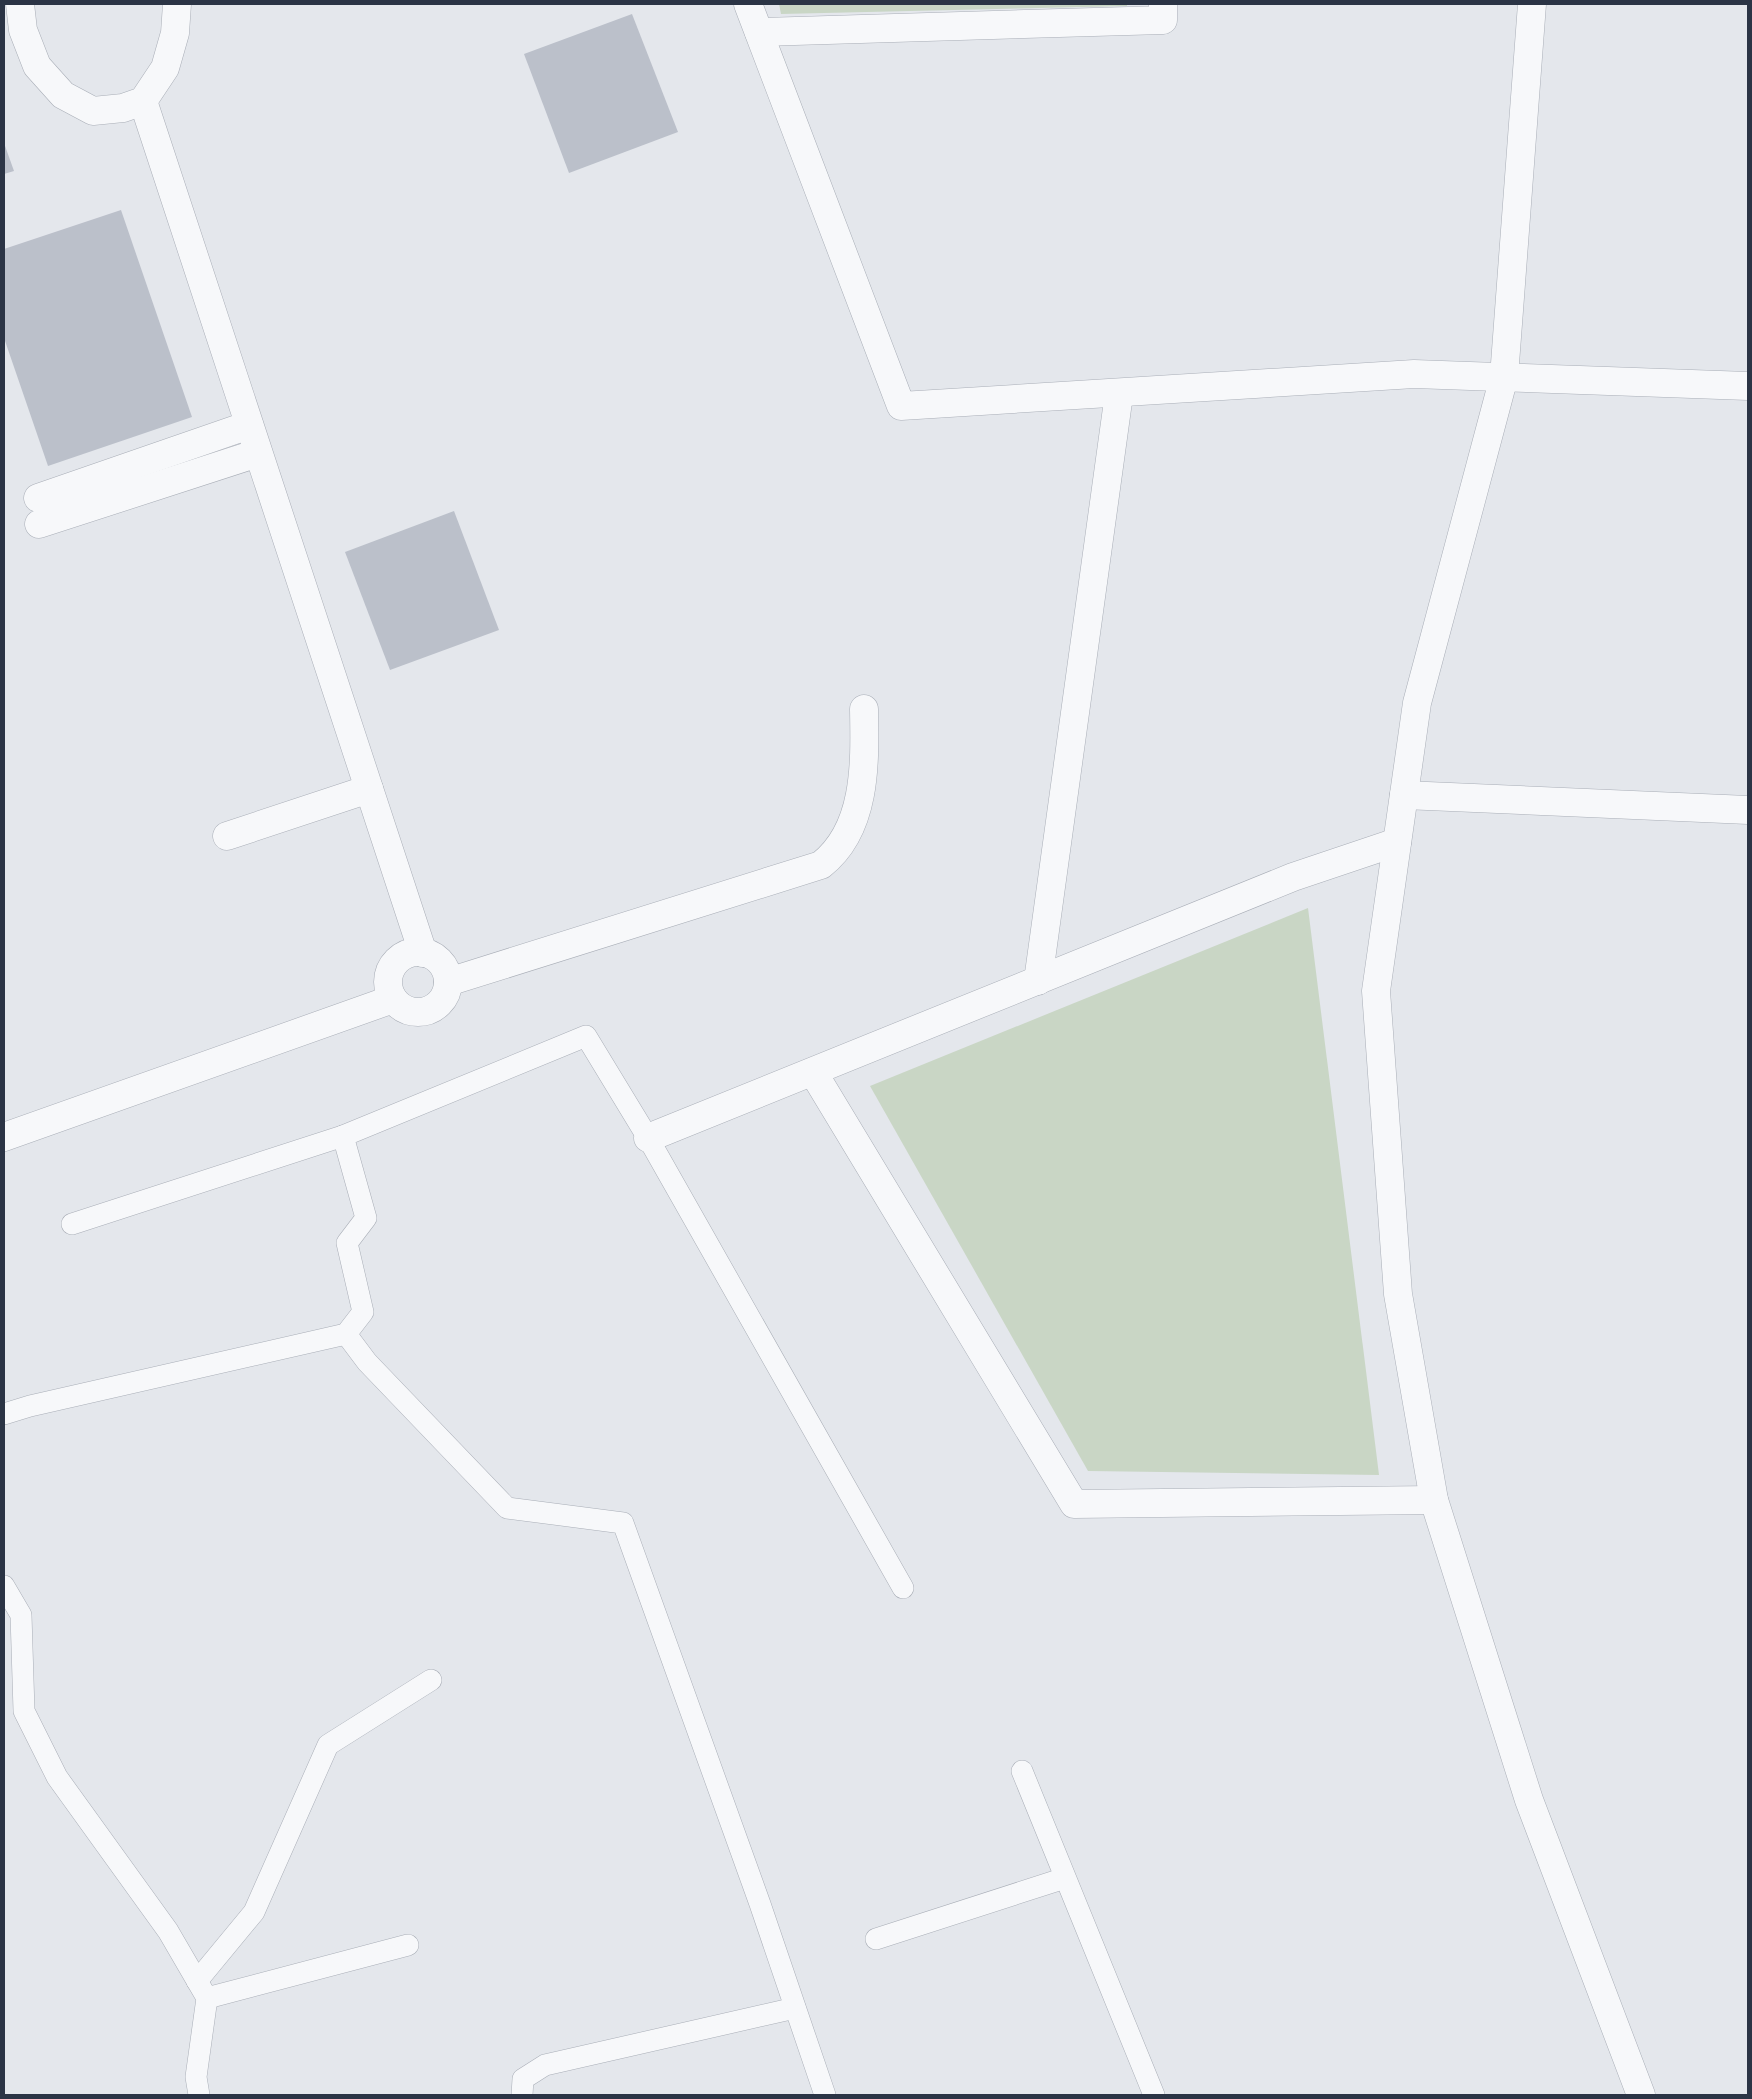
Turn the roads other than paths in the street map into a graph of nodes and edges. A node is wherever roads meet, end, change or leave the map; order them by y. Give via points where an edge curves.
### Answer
1 (20, 4) edge
2 (177, 4) edge
3 (748, 4) edge
4 (1163, 4) edge
5 (1532, 4) edge
6 (759, 32) junction
7 (143, 101) junction
8 (1504, 377) junction
9 (1748, 386) edge
10 (1119, 394) junction
11 (249, 425) junction
12 (258, 454) junction
13 (864, 709) dead end
14 (369, 788) junction
15 (1404, 795) junction
16 (1748, 810) edge
17 (227, 836) dead end
18 (1397, 842) junction
19 (423, 952) junction
20 (1038, 981) junction
21 (448, 982) junction
22 (393, 999) junction
23 (813, 1072) junction
24 (343, 1136) junction
25 (4, 1137) edge
26 (648, 1138) junction
27 (72, 1224) dead end
28 (346, 1334) junction
29 (4, 1414) edge
30 (1434, 1500) junction
31 (4, 1586) edge
32 (903, 1588) dead end
33 (431, 1680) dead end
34 (1022, 1772) dead end
35 (1065, 1878) junction
36 (876, 1940) dead end
37 (408, 1945) dead end
38 (202, 1989) junction
39 (795, 2008) junction
40 (199, 2095) edge
41 (522, 2095) edge
42 (825, 2095) edge
43 (1154, 2095) edge
44 (1641, 2095) edge

1 - 7 street via 23,30 37,66 63,95 93,111 123,108
2 - 7 street via 175,33 165,68
3 - 6 street
4 - 6 street via 1163,20
5 - 8 street
6 - 10 street via 901,406
7 - 11 street
8 - 9 street
8 - 10 street via 1414,374
8 - 15 street via 1417,703
10 - 20 street
11 - 12 street
11 - 12 street via 39,511
12 - 14 street
13 - 21 street via 863,767 854,823 834,855 821,865
14 - 17 street
14 - 19 street
15 - 16 street
15 - 18 street
18 - 20 street via 1293,877
18 - 30 street via 1376,991 1398,1294
19 - 21 street via 440,963
19 - 22 street via 408,954 395,962 388,981
20 - 23 street
21 - 22 street via 442,1001 425,1012 407,1010
22 - 25 street
23 - 26 street
23 - 30 street via 1074,1504
24 - 26 lane via 586,1036
24 - 27 lane
24 - 28 lane via 366,1218 347,1243 363,1312
26 - 32 lane
28 - 29 lane
28 - 39 lane via 367,1362 508,1508 623,1523
30 - 44 street via 1529,1800
31 - 38 lane via 22,1615 24,1711 57,1777 168,1931
33 - 38 lane via 328,1745 254,1912
34 - 35 lane
35 - 36 lane
35 - 43 lane
37 - 38 lane
38 - 40 lane via 196,2077
39 - 41 lane via 546,2065 523,2079
39 - 42 lane

